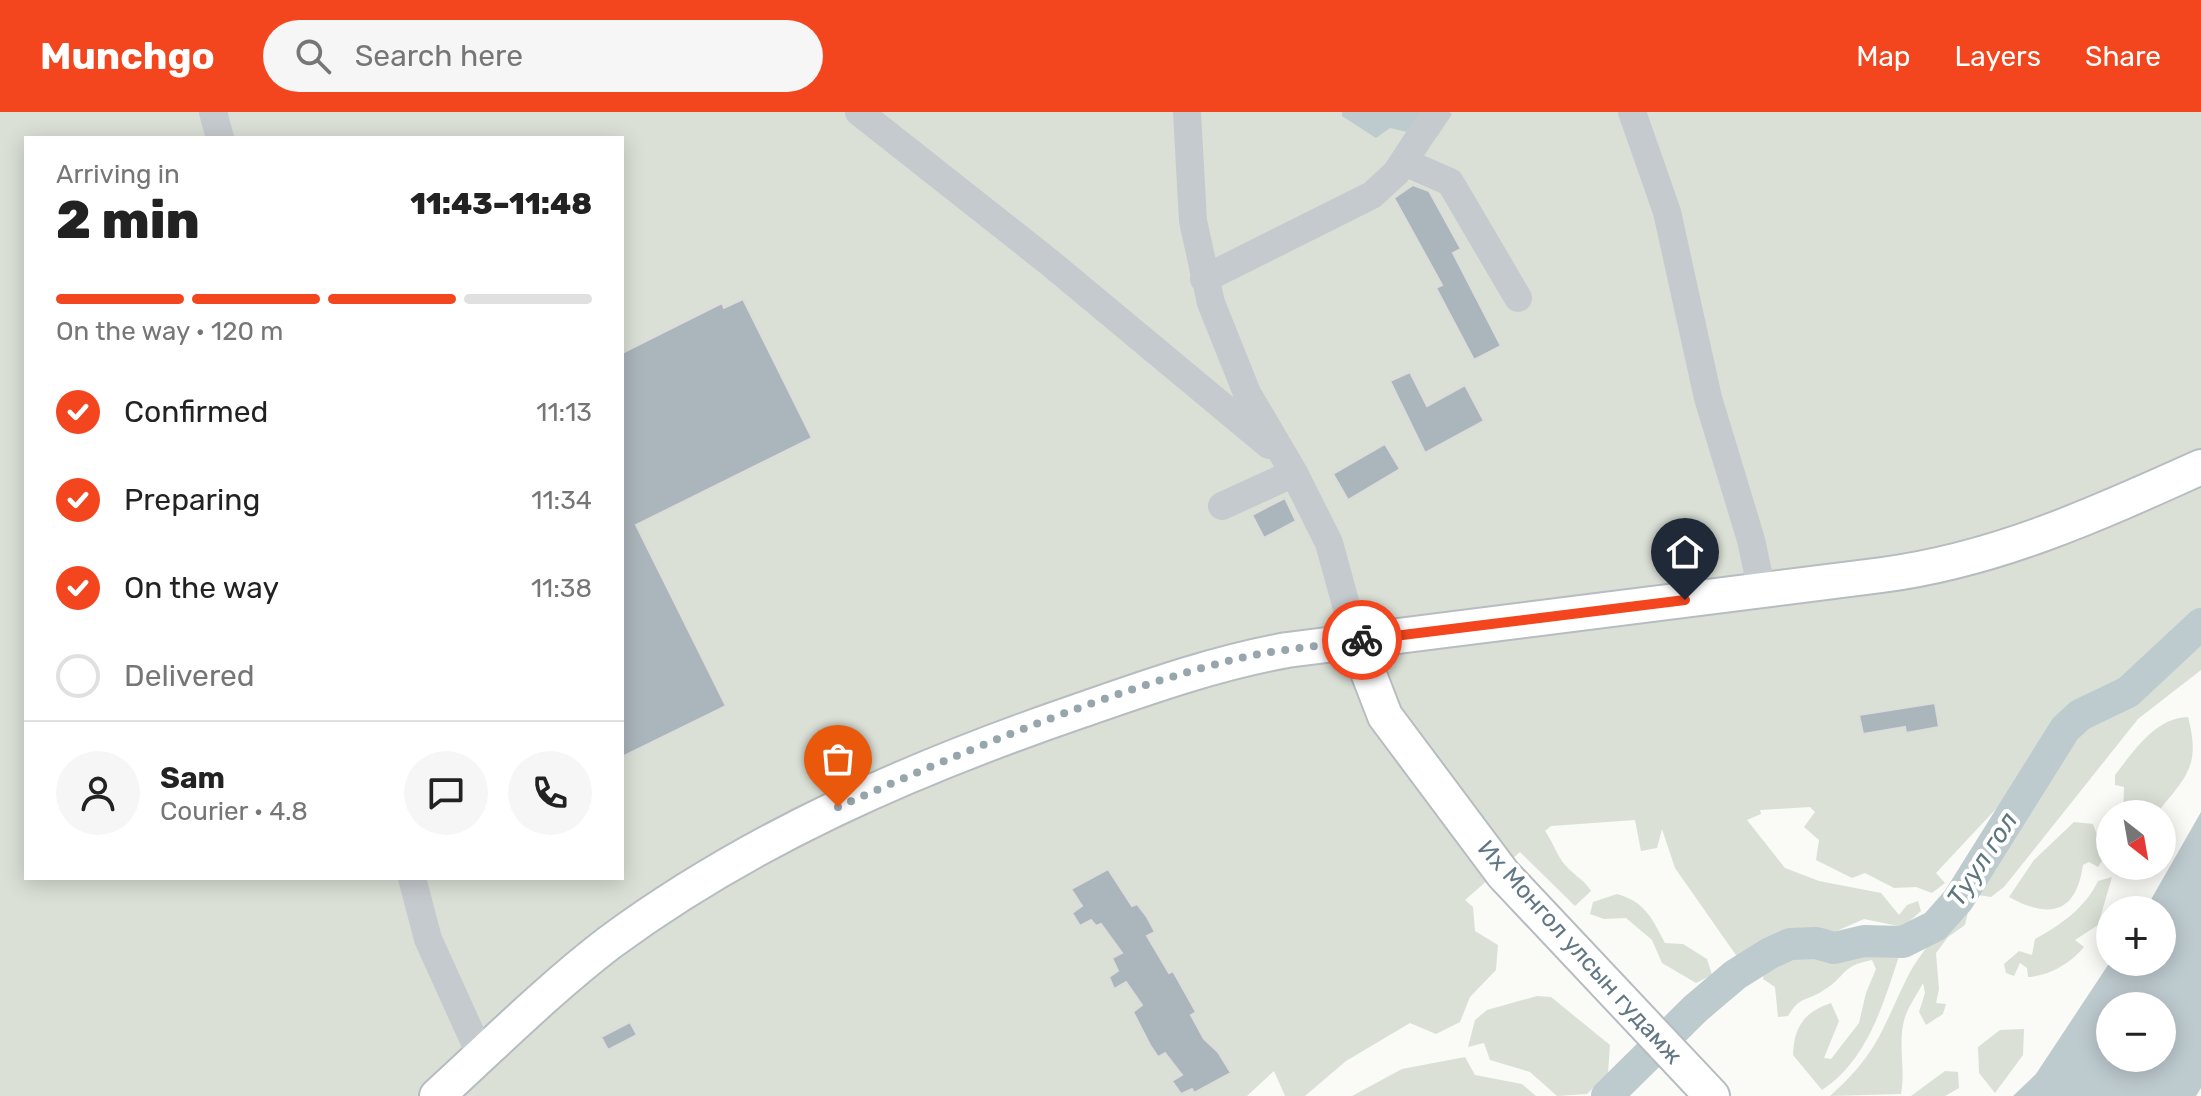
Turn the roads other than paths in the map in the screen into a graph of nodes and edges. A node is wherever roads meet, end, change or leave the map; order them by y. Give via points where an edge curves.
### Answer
1 (213, 112) edge
2 (859, 112) edge
3 (891, 112) edge
4 (1187, 112) edge
5 (1436, 112) edge
6 (1632, 112) edge
7 (219, 136) edge
8 (1411, 151) junction
9 (915, 154) junction
10 (1204, 279) junction
11 (1518, 298) dead end
12 (1291, 467) junction
13 (2201, 467) edge
14 (1222, 506) dead end
15 (1762, 591) junction
16 (1356, 641) junction
17 (413, 880) edge
18 (481, 1056) junction
19 (437, 1096) edge
20 (1712, 1096) edge

1 - 7 street
2 - 9 street
3 - 9 street
4 - 10 street via 1193,221
5 - 8 street
6 - 15 street via 1667,212 1708,398
8 - 10 street via 1372,195
8 - 11 street via 1450,182
9 - 12 street
10 - 12 street via 1247,393
12 - 14 street
12 - 16 street via 1329,543
13 - 15 main road via 2046,534 1978,557 1924,570
15 - 16 main road
16 - 18 main road via 1252,656 1185,674 1008,736 818,816 682,893 607,945
16 - 20 main road, Их Монгол улсын гудамж via 1385,716 1503,874
17 - 18 street via 428,939
18 - 19 main road

